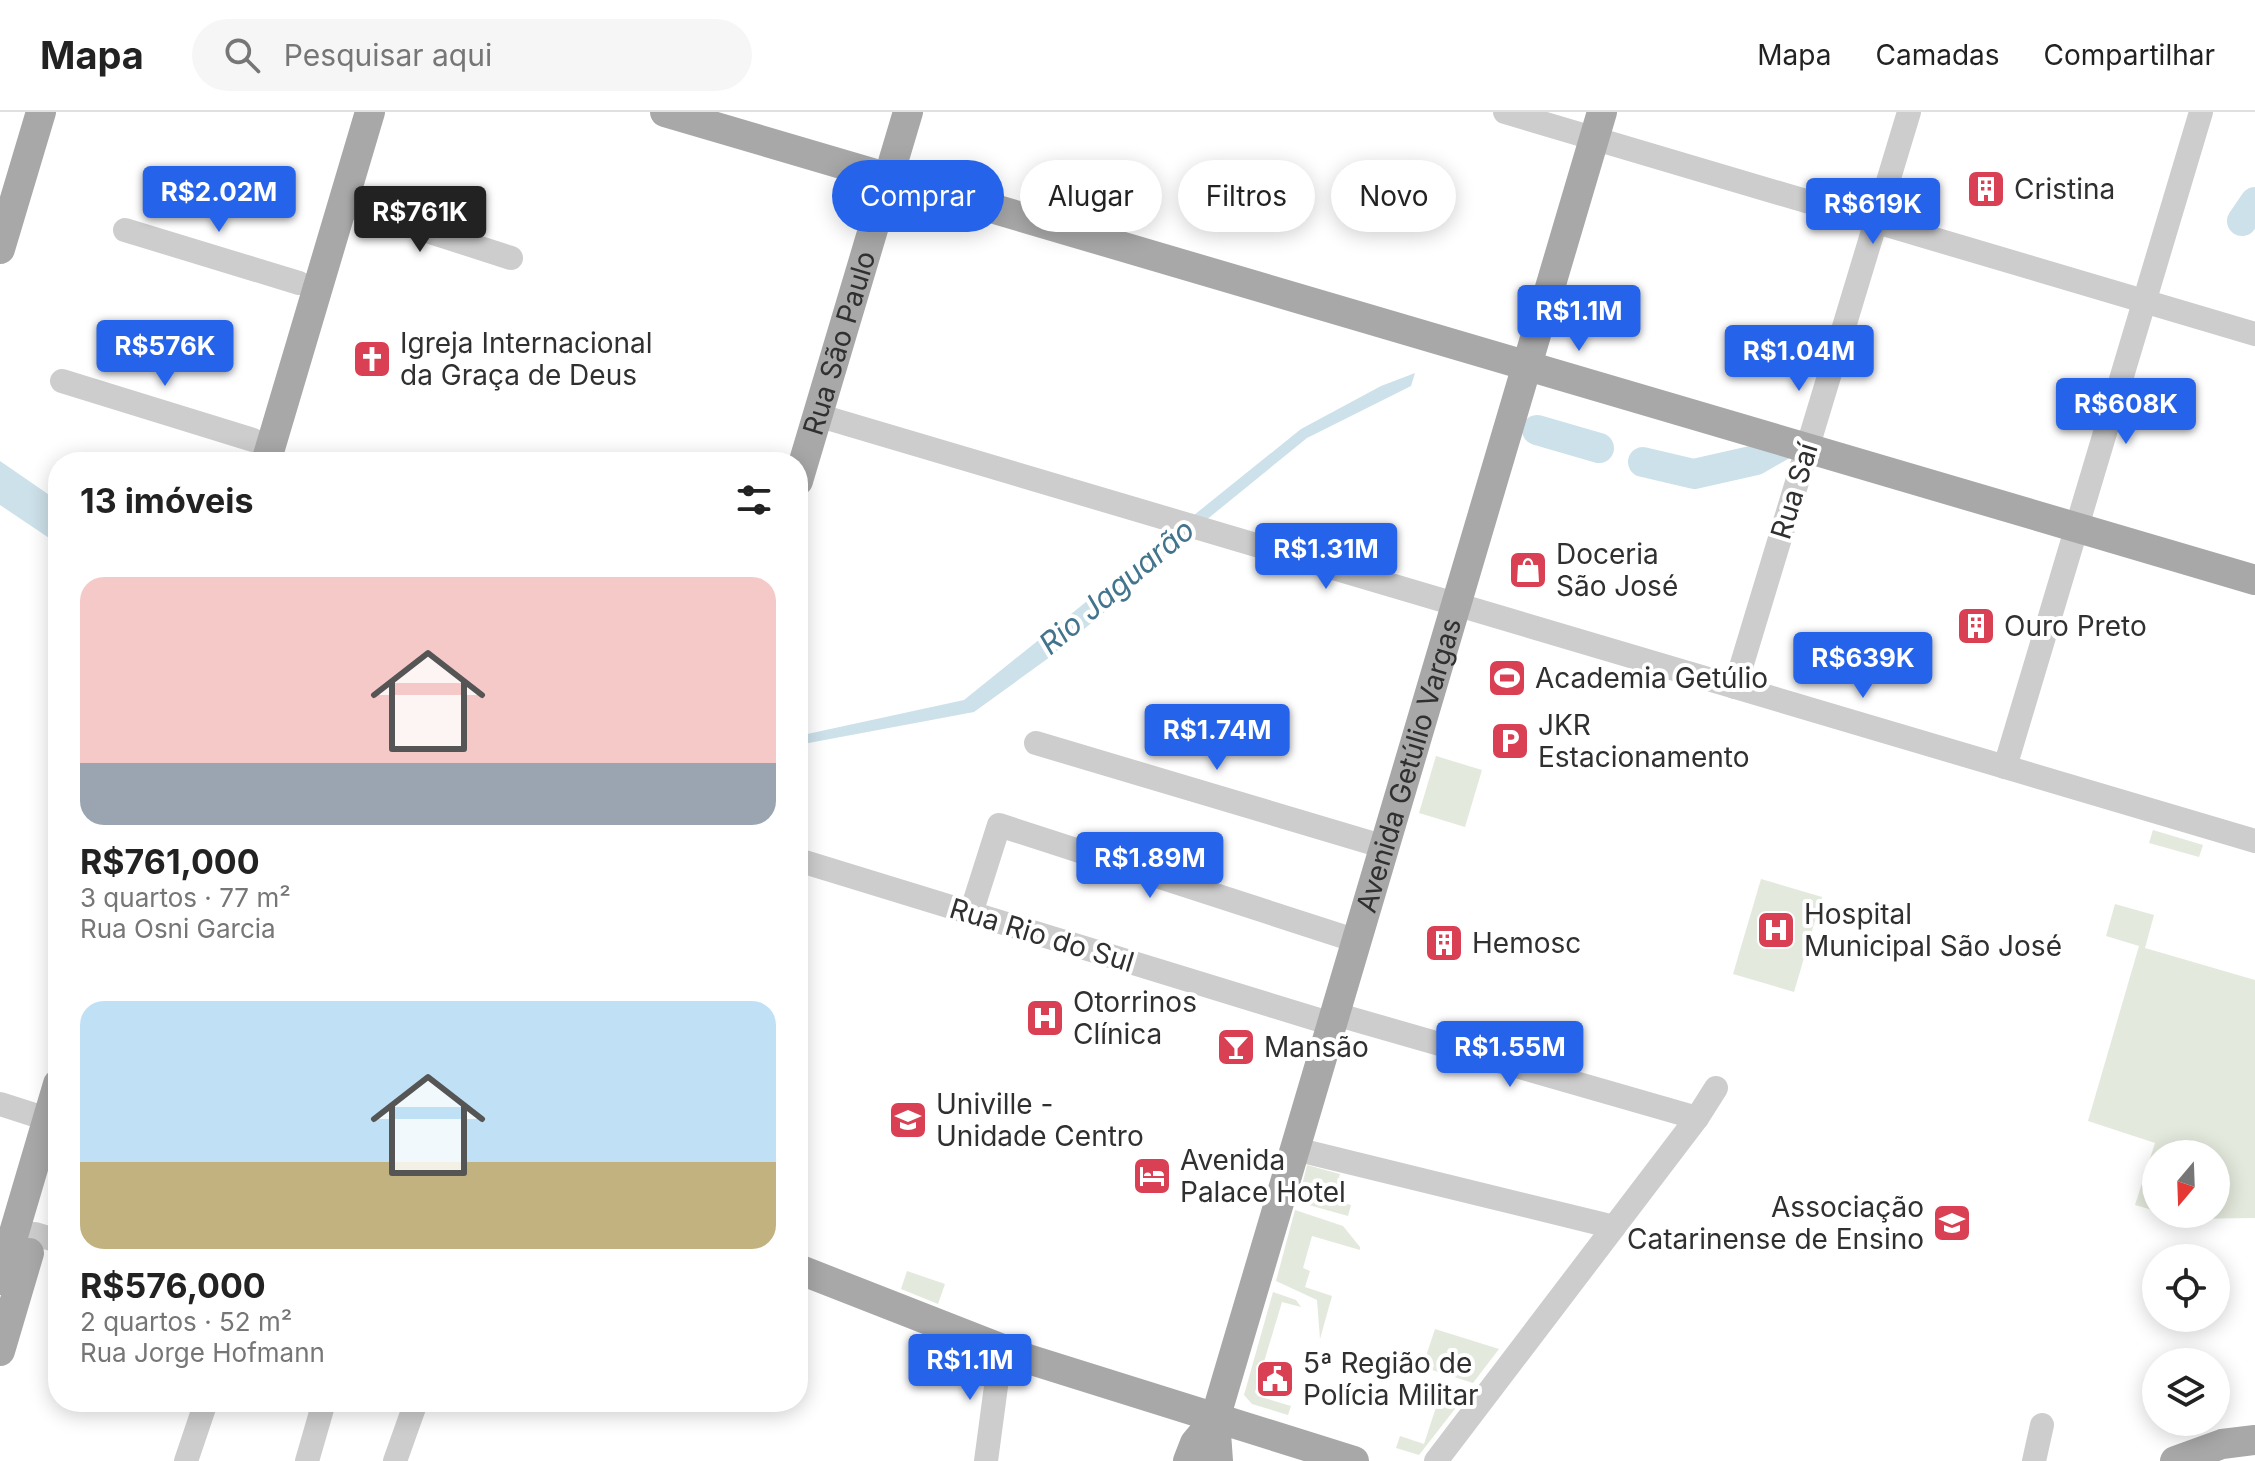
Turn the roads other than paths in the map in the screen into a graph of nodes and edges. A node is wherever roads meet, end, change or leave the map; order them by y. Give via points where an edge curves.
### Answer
1 (41, 112) edge
2 (351, 112) edge
3 (370, 112) edge
4 (665, 112) edge
5 (908, 112) edge
6 (1505, 112) edge
7 (1909, 112) edge
8 (2201, 112) edge
9 (1598, 125) edge
10 (893, 160) edge
11 (832, 161) edge
12 (343, 204) junction
13 (1004, 212) edge
14 (1876, 221) junction
15 (125, 230) dead end
16 (872, 232) edge
17 (0, 249) edge
18 (511, 258) dead end
19 (299, 283) junction
20 (2144, 301) junction
21 (2255, 334) edge
22 (1527, 365) junction
23 (62, 381) dead end
24 (817, 415) junction
25 (1807, 448) junction
26 (247, 452) edge
27 (256, 452) edge
28 (256, 452) edge
29 (806, 452) edge
30 (2077, 527) junction
31 (2255, 580) edge
32 (1457, 604) junction
33 (1735, 687) junction
34 (1036, 743) dead end
35 (2005, 767) junction
36 (2255, 841) edge
37 (1385, 847) junction
38 (808, 863) edge
39 (971, 913) junction
40 (1357, 941) junction
41 (1334, 1019) junction
42 (1716, 1088) dead end
43 (0, 1104) edge
44 (48, 1116) edge
45 (1697, 1118) junction
46 (47, 1119) junction
47 (1295, 1149) junction
48 (1614, 1227) junction
49 (47, 1237) edge
50 (808, 1273) edge
51 (0, 1280) edge
52 (1001, 1349) junction
53 (0, 1351) edge
54 (203, 1412) edge
55 (321, 1412) edge
56 (412, 1412) edge
57 (1215, 1419) junction
58 (2042, 1425) dead end
59 (2253, 1442) edge
60 (186, 1461) edge
61 (307, 1461) edge
62 (395, 1461) edge
63 (986, 1461) edge
64 (1188, 1461) edge
65 (1218, 1461) edge
66 (1354, 1461) edge
67 (1436, 1461) edge
68 (2034, 1461) edge
69 (2175, 1461) edge

1 - 17 main road
2 - 19 main road
3 - 12 main road
4 - 11 main road
5 - 10 main road, Rua São Paulo
6 - 9 street
7 - 14 street, Rua Saí
8 - 20 street
9 - 14 street
9 - 22 main road, Avenida Getúlio Vargas
12 - 18 street
12 - 28 main road
13 - 22 main road
14 - 20 street
14 - 25 street, Rua Saí
15 - 19 street
16 - 24 main road, Rua São Paulo
19 - 27 main road
20 - 21 street
20 - 30 street
22 - 25 main road
22 - 32 main road, Avenida Getúlio Vargas
23 - 26 street
24 - 29 main road, Rua São Paulo
24 - 32 street
25 - 30 main road
25 - 33 street, Rua Saí
30 - 31 main road
30 - 35 street
32 - 33 street
32 - 37 main road, Avenida Getúlio Vargas
33 - 35 street
34 - 37 street
35 - 36 street
37 - 40 main road, Avenida Getúlio Vargas
38 - 39 street, Rua Rio do Sul
39 - 40 street via 999,825
39 - 41 street, Rua Rio do Sul
40 - 41 main road, Avenida Getúlio Vargas
41 - 45 street, Rua Rio do Sul
41 - 47 main road, Avenida Getúlio Vargas
42 - 45 street
43 - 46 street
44 - 46 main road
45 - 48 street
46 - 51 main road
47 - 48 street
47 - 57 main road, Avenida Getúlio Vargas
48 - 67 street
49 - 53 main road
50 - 52 main road
52 - 57 main road
52 - 63 street
54 - 60 street
55 - 61 street
56 - 62 street
57 - 64 main road
57 - 65 main road
57 - 66 main road
58 - 68 street
59 - 69 main road via 2199,1450

